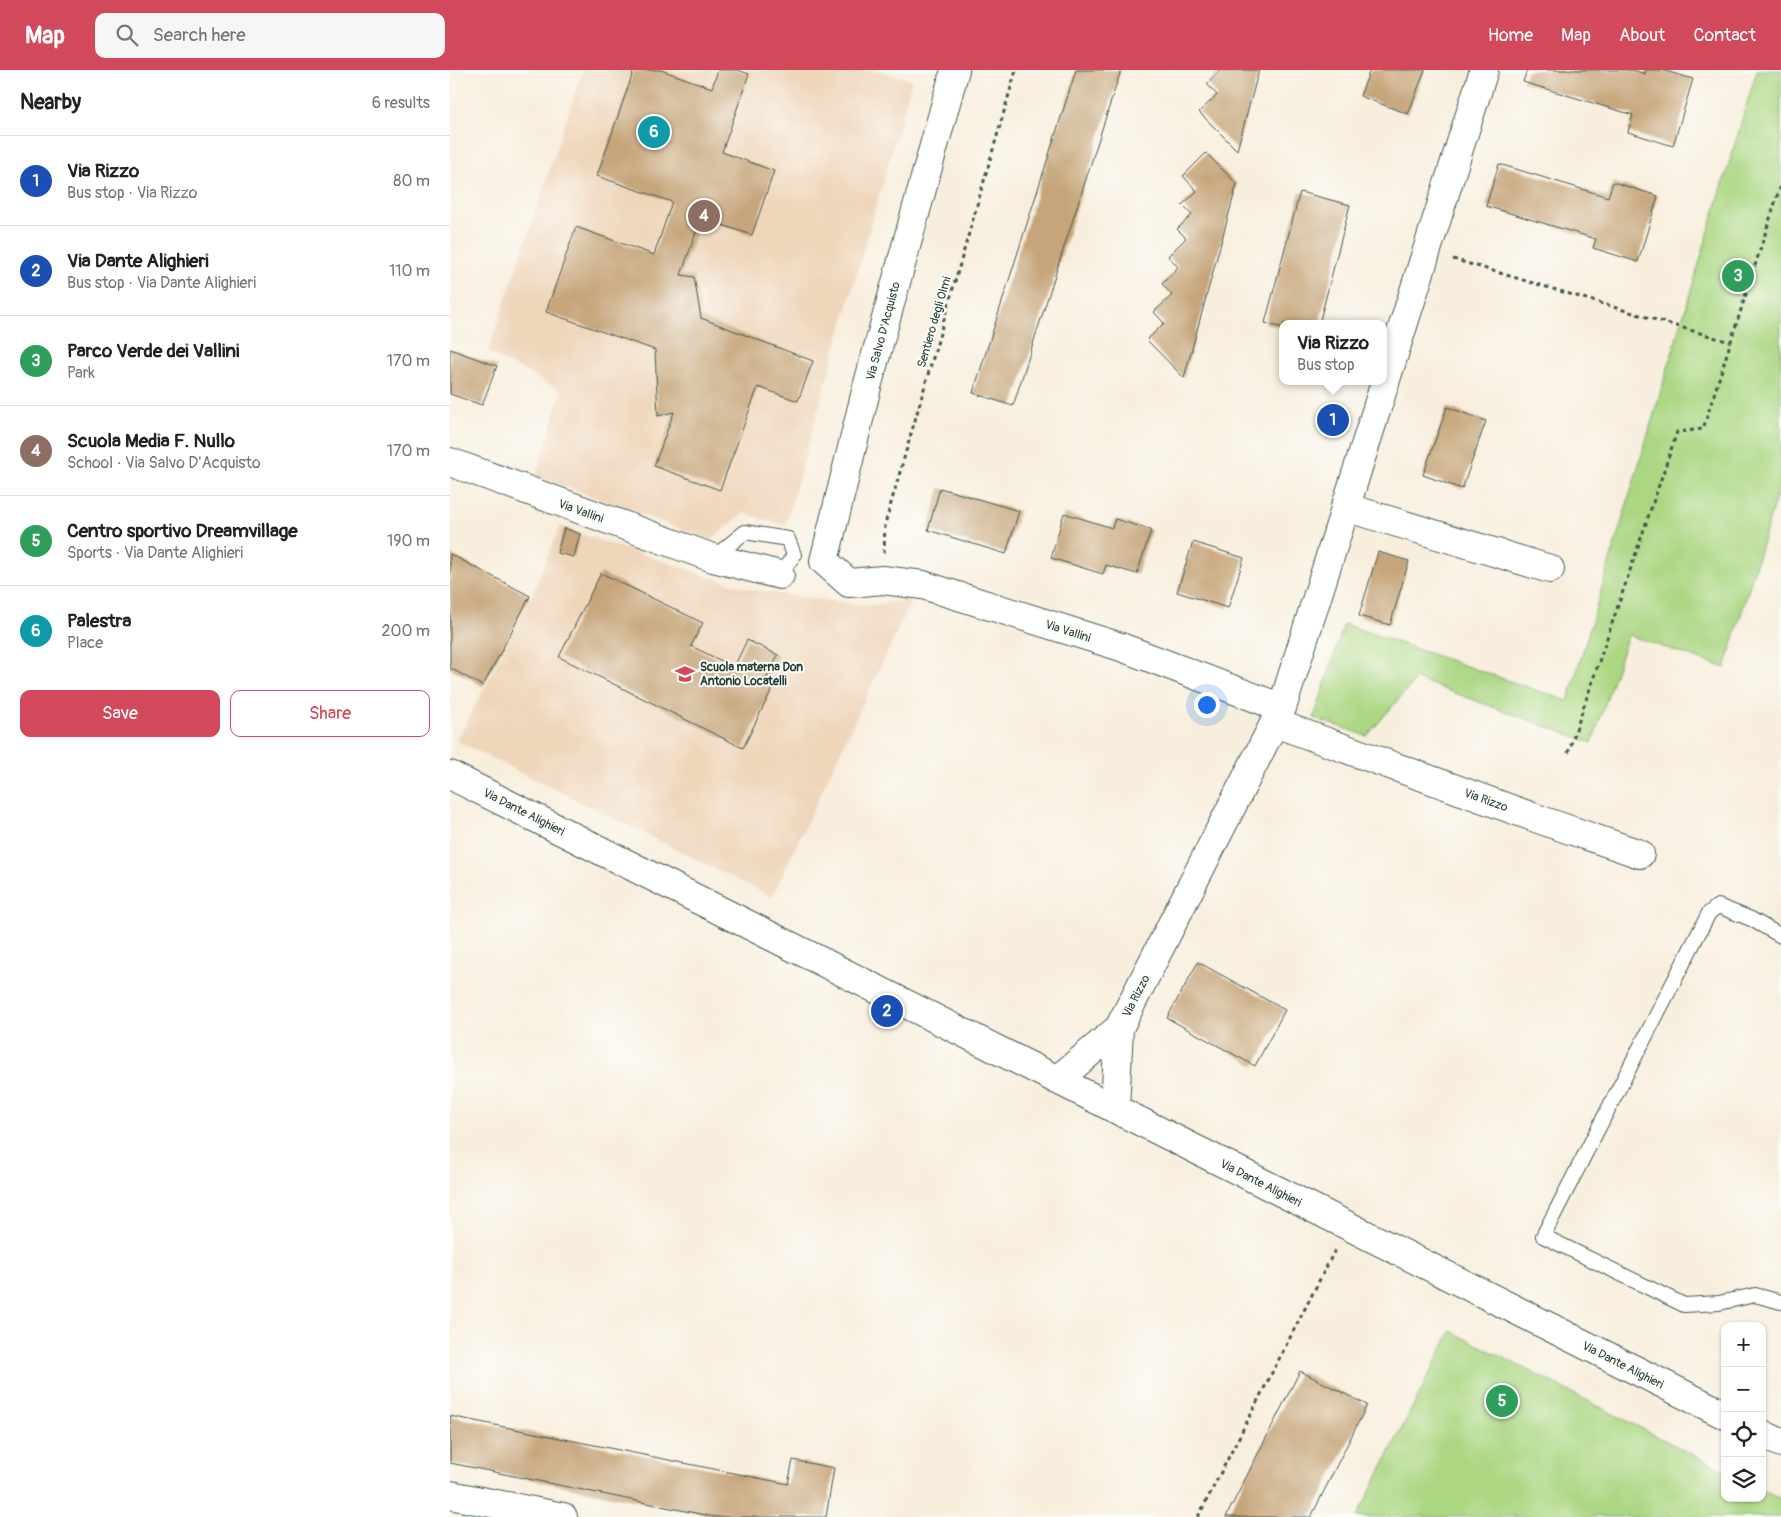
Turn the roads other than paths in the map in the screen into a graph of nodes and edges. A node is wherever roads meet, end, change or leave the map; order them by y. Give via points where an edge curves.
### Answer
1 (955, 70) edge
2 (1484, 70) edge
3 (1387, 377) edge
4 (1385, 385) edge
5 (450, 462) edge
6 (1346, 507) junction
7 (713, 558) junction
8 (1550, 569) dead end
9 (780, 575) joint
10 (849, 583) joint
11 (1278, 716) junction
12 (450, 775) edge
13 (1640, 854) dead end
14 (1781, 936) edge
15 (1119, 1028) junction
16 (1057, 1080) junction
17 (1115, 1109) junction
18 (1781, 1302) edge
19 (1721, 1413) edge
20 (1766, 1436) edge
21 (1781, 1443) edge
22 (450, 1495) edge
23 (564, 1517) edge

1 - 10 street, Via Salvo D'Acquisto via 824,561
2 - 3 street, Via Rizzo
4 - 6 street, Via Rizzo
5 - 7 street, Via Vallini
6 - 8 street
6 - 11 street, Via Rizzo
7 - 9 street, Via Vallini
7 - 9 lane, Via Vallini via 745,532 788,539 794,555
10 - 11 street, Via Vallini via 883,580 923,585 1121,648
11 - 13 street, Via Rizzo via 1544,821
11 - 15 street, Via Rizzo
12 - 16 street, Via Dante Alighieri
14 - 18 lane via 1718,906 1709,913 1543,1236 1684,1304 1718,1303 1755,1295
15 - 16 street, Via Rizzo
15 - 17 street, Via Rizzo
16 - 17 street, Via Dante Alighieri
17 - 19 street, Via Dante Alighieri
20 - 21 street
22 - 23 street

